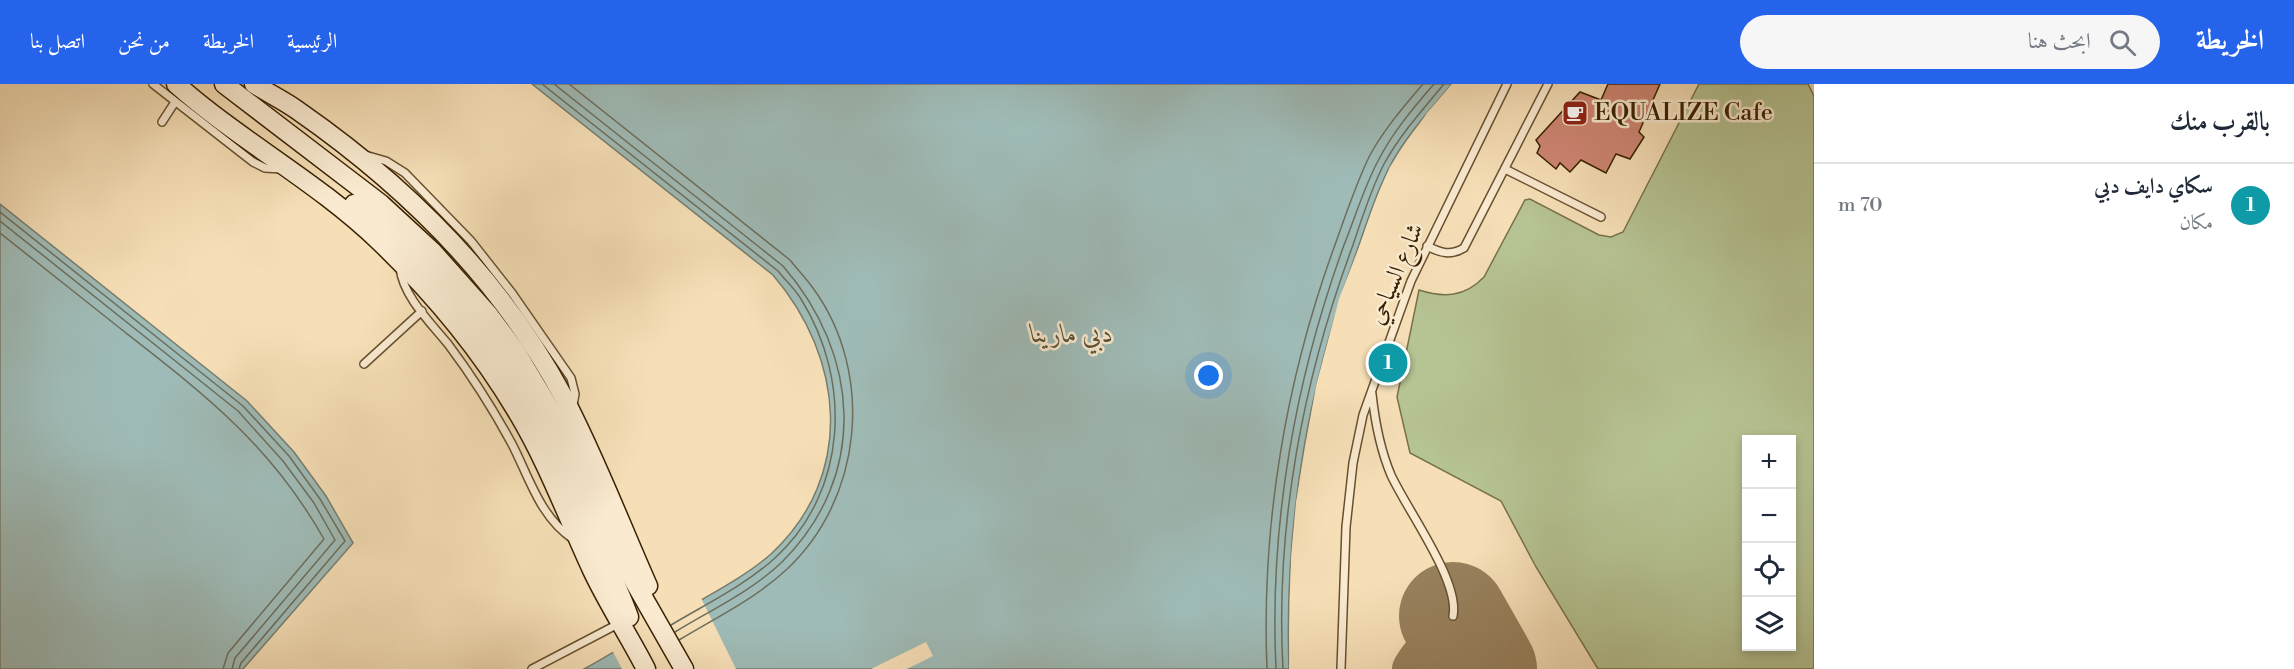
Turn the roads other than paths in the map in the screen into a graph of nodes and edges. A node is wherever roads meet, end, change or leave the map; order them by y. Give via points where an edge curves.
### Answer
1 (153, 84) edge
2 (195, 84) edge
3 (224, 84) edge
4 (1507, 84) edge
5 (1548, 84) edge
6 (262, 87) edge
7 (176, 93) edge
8 (162, 122) dead end
9 (1505, 169) junction
10 (330, 175) junction
11 (1601, 217) dead end
12 (1427, 246) junction
13 (400, 262) junction
14 (423, 311) junction
15 (364, 364) dead end
16 (1371, 392) junction
17 (580, 544) junction
18 (1454, 616) dead end
19 (621, 622) junction
20 (658, 622) junction
21 (631, 640) junction
22 (532, 669) edge
23 (646, 669) edge
24 (684, 669) edge
25 (1341, 669) edge

1 - 7 lane
2 - 10 street via 215,102
3 - 10 street
4 - 12 lane, شارع السياحي
5 - 9 lane
6 - 20 street via 354,153 412,201 473,264 514,316 572,413 653,597
7 - 8 lane
7 - 13 street via 205,109 357,221
9 - 11 lane
9 - 12 lane via 1464,248 1446,254
10 - 20 street via 381,204 432,251 514,350 559,424 627,569
10 - 21 street via 422,264 466,313 507,369 561,464 626,609
12 - 16 lane, شارع السياحي via 1400,308
13 - 14 lane via 405,287
13 - 17 street via 463,333 506,393 534,442
14 - 15 lane
14 - 17 lane via 491,408 545,511
16 - 18 lane via 1387,465 1453,591
16 - 25 lane, شارع السياحي via 1357,439 1346,527
17 - 19 street
19 - 21 street
19 - 22 lane
20 - 24 street
21 - 23 street

